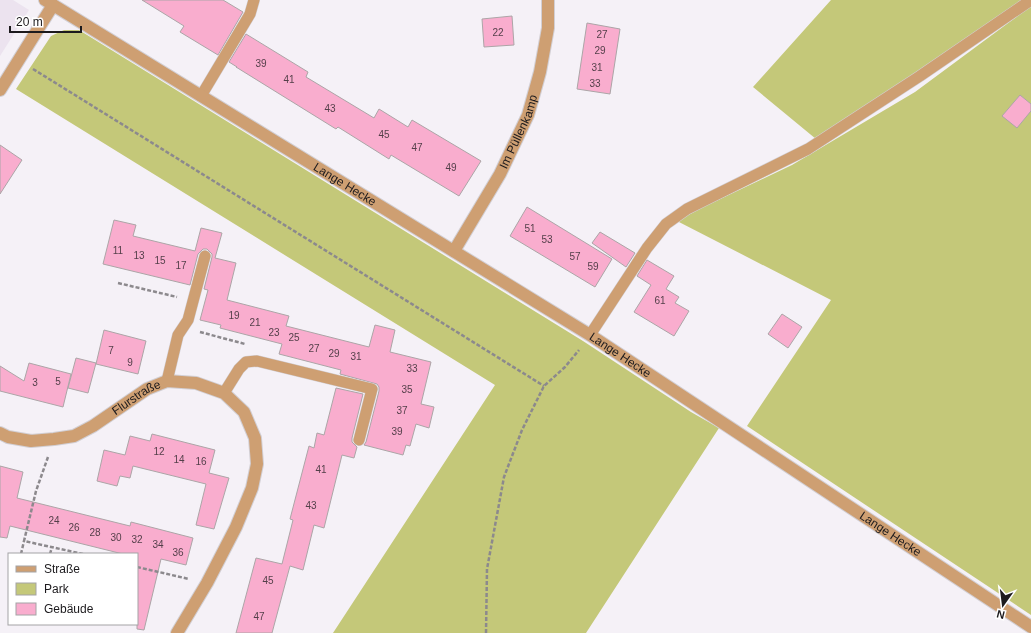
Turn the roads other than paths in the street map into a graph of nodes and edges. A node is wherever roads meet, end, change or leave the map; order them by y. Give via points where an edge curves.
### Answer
1 (254, 0) edge
2 (548, 0) edge
3 (1031, 0) edge
4 (49, 2) edge
5 (0, 90) edge
6 (201, 96) junction
7 (454, 251) junction
8 (205, 256) dead end
9 (590, 335) junction
10 (167, 381) junction
11 (224, 393) junction
12 (0, 433) edge
13 (359, 440) dead end
14 (1031, 627) edge
15 (177, 633) edge

1 - 6 lane via 250,14
2 - 7 street, Im Püllenkamp via 548,28 540,72 528,115 500,174
3 - 9 lane via 808,149 687,209 666,224 647,248
4 - 5 street
4 - 6 street, Lange Hecke
6 - 7 street, Lange Hecke
7 - 9 street, Lange Hecke
8 - 10 lane via 188,320 178,335
9 - 14 street, Lange Hecke
10 - 11 street, Flurstraße via 196,383
10 - 12 street, Flurstraße via 146,389 93,426 74,436 31,441
11 - 13 lane via 239,369 246,362 257,360 372,389
11 - 15 street, Flurstraße via 244,412 255,438 257,464 252,488 236,527

